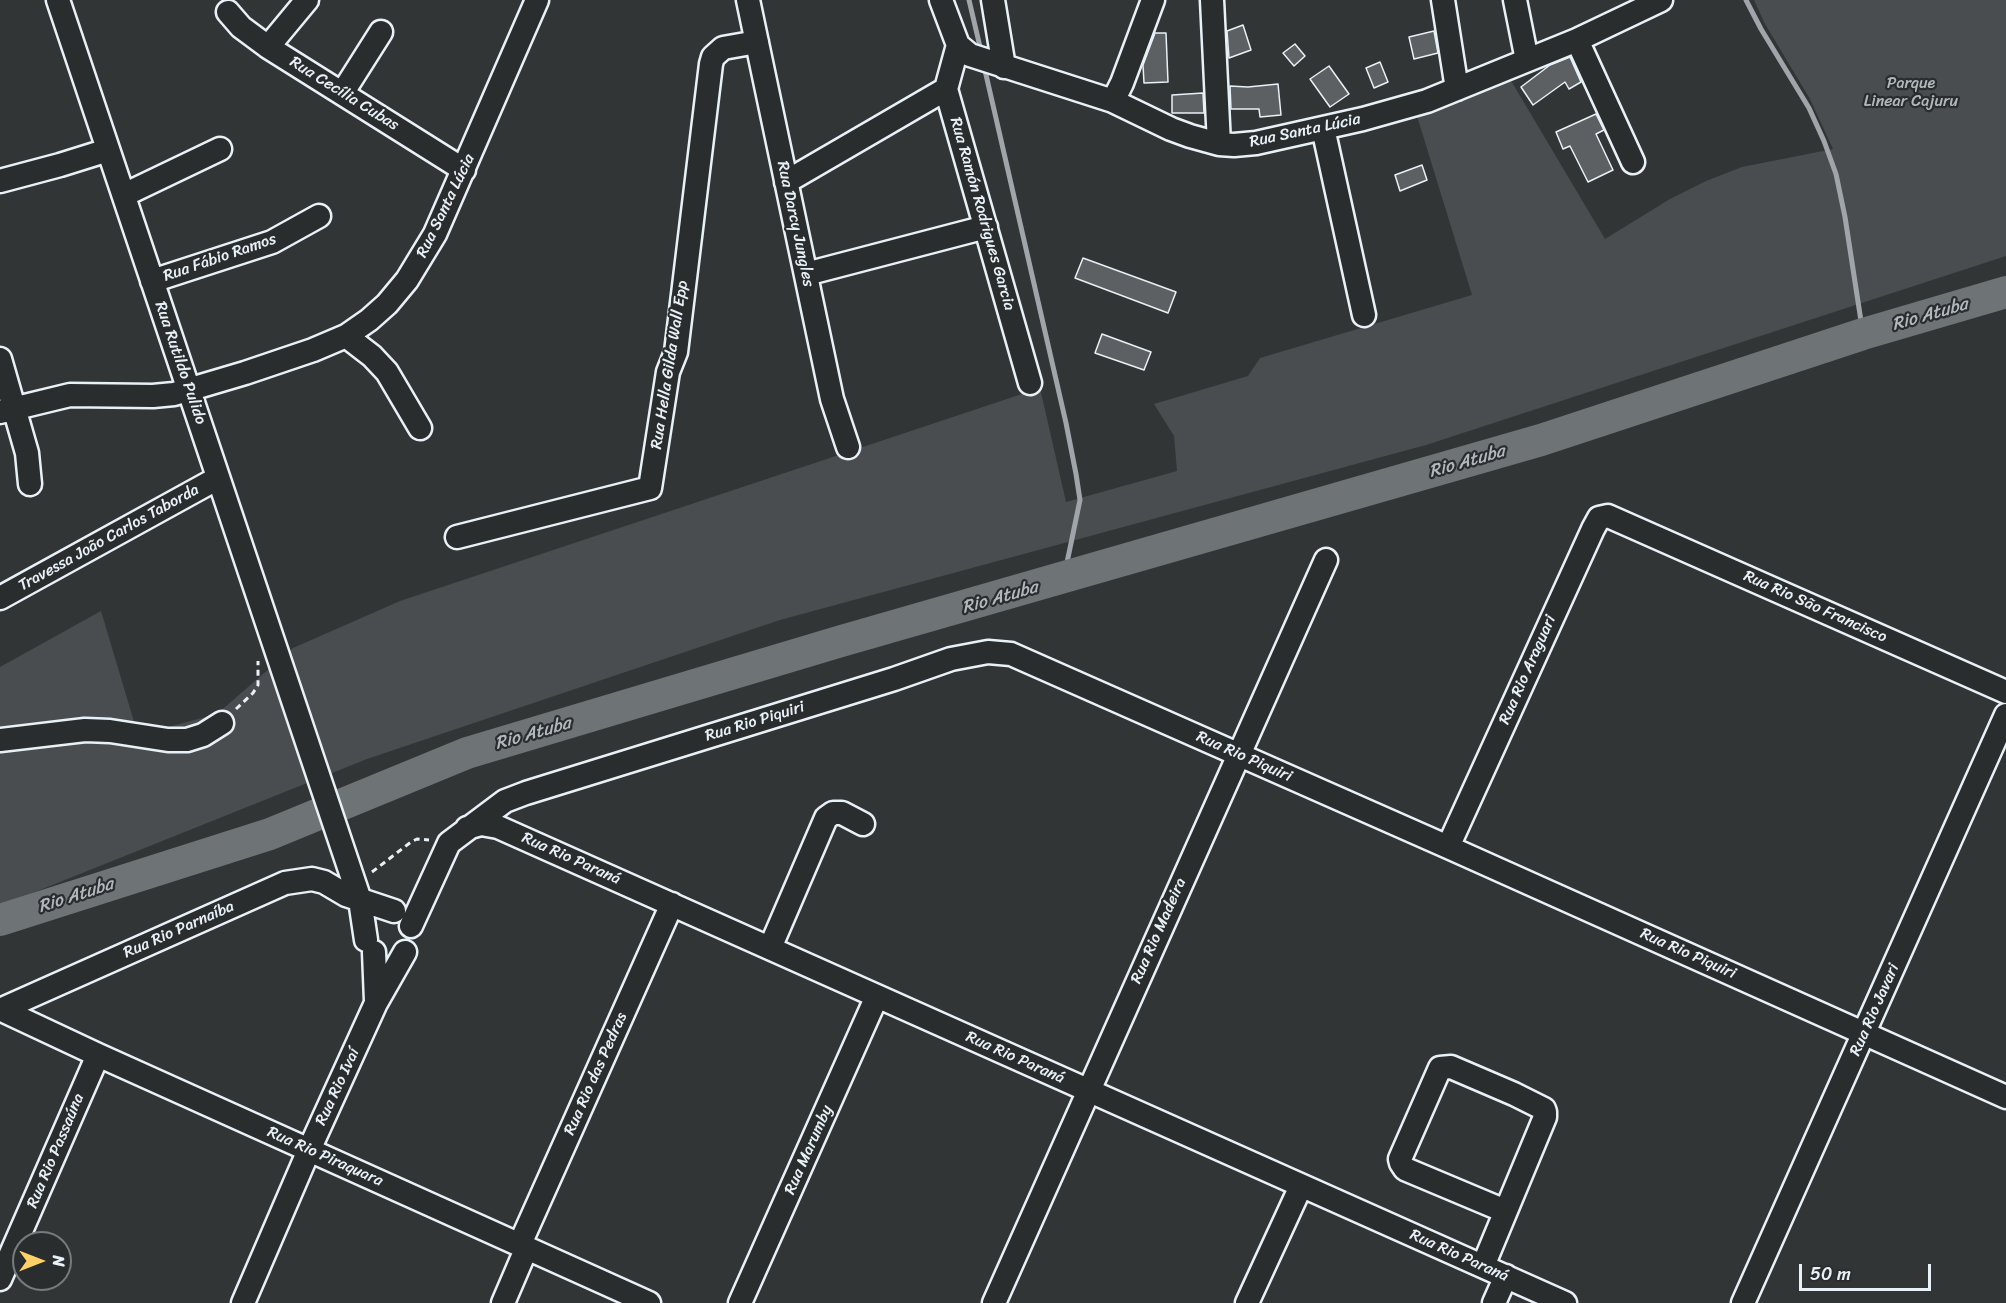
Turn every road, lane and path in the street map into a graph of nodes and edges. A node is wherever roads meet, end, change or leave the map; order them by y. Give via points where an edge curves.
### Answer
1 (58, 0) edge
2 (307, 0) edge
3 (537, 0) edge
4 (748, 0) edge
5 (941, 0) edge
6 (993, 0) edge
7 (1154, 0) edge
8 (1212, 0) edge
9 (1443, 0) edge
10 (1515, 0) edge
11 (1661, 0) edge
12 (228, 12) dead end
13 (381, 32) dead end
14 (1577, 40) junction
15 (757, 42) junction
16 (268, 47) junction
17 (964, 50) junction
18 (1527, 60) junction
19 (1004, 67) junction
20 (946, 89) junction
21 (1457, 89) junction
22 (343, 92) junction
23 (1113, 101) junction
24 (1323, 128) junction
25 (1220, 144) junction
26 (220, 149) dead end
27 (108, 150) junction
28 (1633, 162) dead end
29 (465, 170) junction
30 (0, 181) edge
31 (786, 182) junction
32 (124, 195) junction
33 (319, 216) dead end
34 (986, 227) junction
35 (806, 274) junction
36 (152, 281) junction
37 (1364, 315) dead end
38 (346, 336) junction
39 (0, 359) edge
40 (1030, 383) dead end
41 (189, 389) junction
42 (8, 410) edge
43 (420, 428) dead end
44 (848, 447) dead end
45 (218, 478) junction
46 (30, 484) dead end
47 (1624, 522) joint
48 (457, 537) dead end
49 (1326, 560) dead end
50 (0, 598) edge
51 (257, 652) dead end
52 (2006, 692) edge
53 (2006, 715) edge
54 (222, 723) joint
55 (0, 740) edge
56 (1239, 754) junction
57 (863, 824) dead end
58 (456, 836) junction
59 (1448, 847) junction
60 (355, 885) junction
61 (672, 904) junction
62 (394, 911) junction
63 (411, 926) junction
64 (370, 946) junction
65 (770, 948) junction
66 (405, 952) junction
67 (877, 996) junction
68 (376, 1003) junction
69 (0, 1010) edge
70 (1865, 1034) junction
71 (98, 1055) junction
72 (1087, 1091) junction
73 (2006, 1097) edge
74 (309, 1150) junction
75 (1301, 1186) junction
76 (1505, 1211) junction
77 (524, 1246) junction
78 (1483, 1266) junction
79 (1506, 1276) junction
80 (0, 1279) edge
81 (243, 1303) edge
82 (503, 1303) edge
83 (650, 1303) edge
84 (740, 1303) edge
85 (993, 1303) edge
86 (1247, 1303) edge
87 (1494, 1303) edge
88 (1565, 1303) edge
89 (1743, 1303) edge

1 - 27 street, Rua Rutildo Pulido
2 - 16 street
3 - 29 street, Rua Santa Lúcia
4 - 15 street, Rua Darcy Jungles
5 - 17 street
6 - 19 street
7 - 23 street
8 - 25 street
9 - 21 street
10 - 18 street
11 - 14 street, Rua Santa Lúcia
12 - 16 street, Rua Cecília Cubas
13 - 22 street
14 - 18 street, Rua Santa Lúcia
14 - 28 street
15 - 31 street, Rua Darcy Jungles
15 - 48 street, Rua Hella Gilda Wall Epp via 723,48 711,64 676,352 668,372 650,488
16 - 22 street, Rua Cecília Cubas
17 - 19 street, Rua Santa Lúcia
17 - 20 street
18 - 21 street, Rua Santa Lúcia
19 - 23 street, Rua Santa Lúcia
20 - 31 street
20 - 34 street, Rua Ramón Rodrigues Garcia
21 - 24 street, Rua Santa Lúcia via 1395,111
22 - 29 street, Rua Cecília Cubas
23 - 25 street, Rua Santa Lúcia via 1171,129
24 - 25 street, Rua Santa Lúcia via 1256,143
24 - 37 street
26 - 32 street
27 - 30 street
27 - 32 street, Rua Rutildo Pulido
29 - 38 street, Rua Santa Lúcia via 435,234 407,280 387,304
31 - 35 street, Rua Darcy Jungles
32 - 36 street, Rua Rutildo Pulido
33 - 36 street, Rua Fábio Ramos via 272,242
34 - 35 street
34 - 40 street, Rua Ramón Rodrigues Garcia
35 - 44 street, Rua Darcy Jungles via 832,399
36 - 41 street, Rua Rutildo Pulido
38 - 41 street, Rua Santa Lúcia via 277,363
38 - 43 street via 387,372
39 - 42 street
41 - 42 street, Rua Santa Lúcia via 164,395 70,395
41 - 45 street, Rua Rutildo Pulido
42 - 46 street via 27,453
45 - 50 street, Travessa João Carlos Taborda
45 - 60 street, Rua Rutildo Pulido
47 - 52 street, Rua Rio São Francisco
47 - 59 street, Rua Rio Araguari via 1608,516 1599,518 1593,529
49 - 56 street, Rua Rio Madeira
51 - 54 path via 258,685
53 - 70 street, Rua Rio Javari
54 - 55 street via 187,740 85,730
56 - 58 street, Rua Rio Piquiri via 1011,654 988,652 951,659 526,793 505,801
56 - 59 street, Rua Rio Piquiri
56 - 72 street, Rua Rio Madeira
57 - 65 street via 842,813 826,818
58 - 60 path via 417,839
58 - 61 street, Rua Rio Paraná via 481,824 498,827
58 - 63 street
59 - 70 street, Rua Rio Piquiri
60 - 62 street
60 - 64 street, Rua Rio Ivaí
60 - 69 street, Rua Rio Parnaíba via 312,879 285,883
61 - 65 street, Rua Rio Paraná
61 - 77 street, Rua Rio das Pedras
62 - 63 street
62 - 64 street via 384,911 369,922 366,930
63 - 66 street, Rua Rio Ivaí via 410,944
64 - 66 street via 390,958
64 - 68 street, Rua Rio Ivaí
65 - 67 street, Rua Rio Paraná
66 - 68 street, Rua Rio Ivaí
67 - 72 street, Rua Rio Paraná
67 - 84 street, Rua Marumby
68 - 74 street, Rua Rio Ivaí
69 - 71 street, Rua Rio Piraquara
70 - 73 street, Rua Rio Piquiri
70 - 89 street, Rua Rio Javari
71 - 74 street, Rua Rio Piraquara
71 - 80 street, Rua Rio Passaúna
72 - 75 street, Rua Rio Paraná
72 - 85 street, Rua Rio Madeira
74 - 77 street, Rua Rio Piraquara
74 - 81 street, Rua Rio Ivaí
75 - 78 street, Rua Rio Paraná
75 - 86 street
76 - 76 street via 1405,1169 1401,1163 1440,1068 1451,1067 1544,1109 1545,1117
76 - 78 street
77 - 82 street, Rua Rio das Pedras
77 - 83 street, Rua Rio Piraquara
78 - 79 street, Rua Rio Paraná
79 - 87 street
79 - 88 street, Rua Rio Paraná

